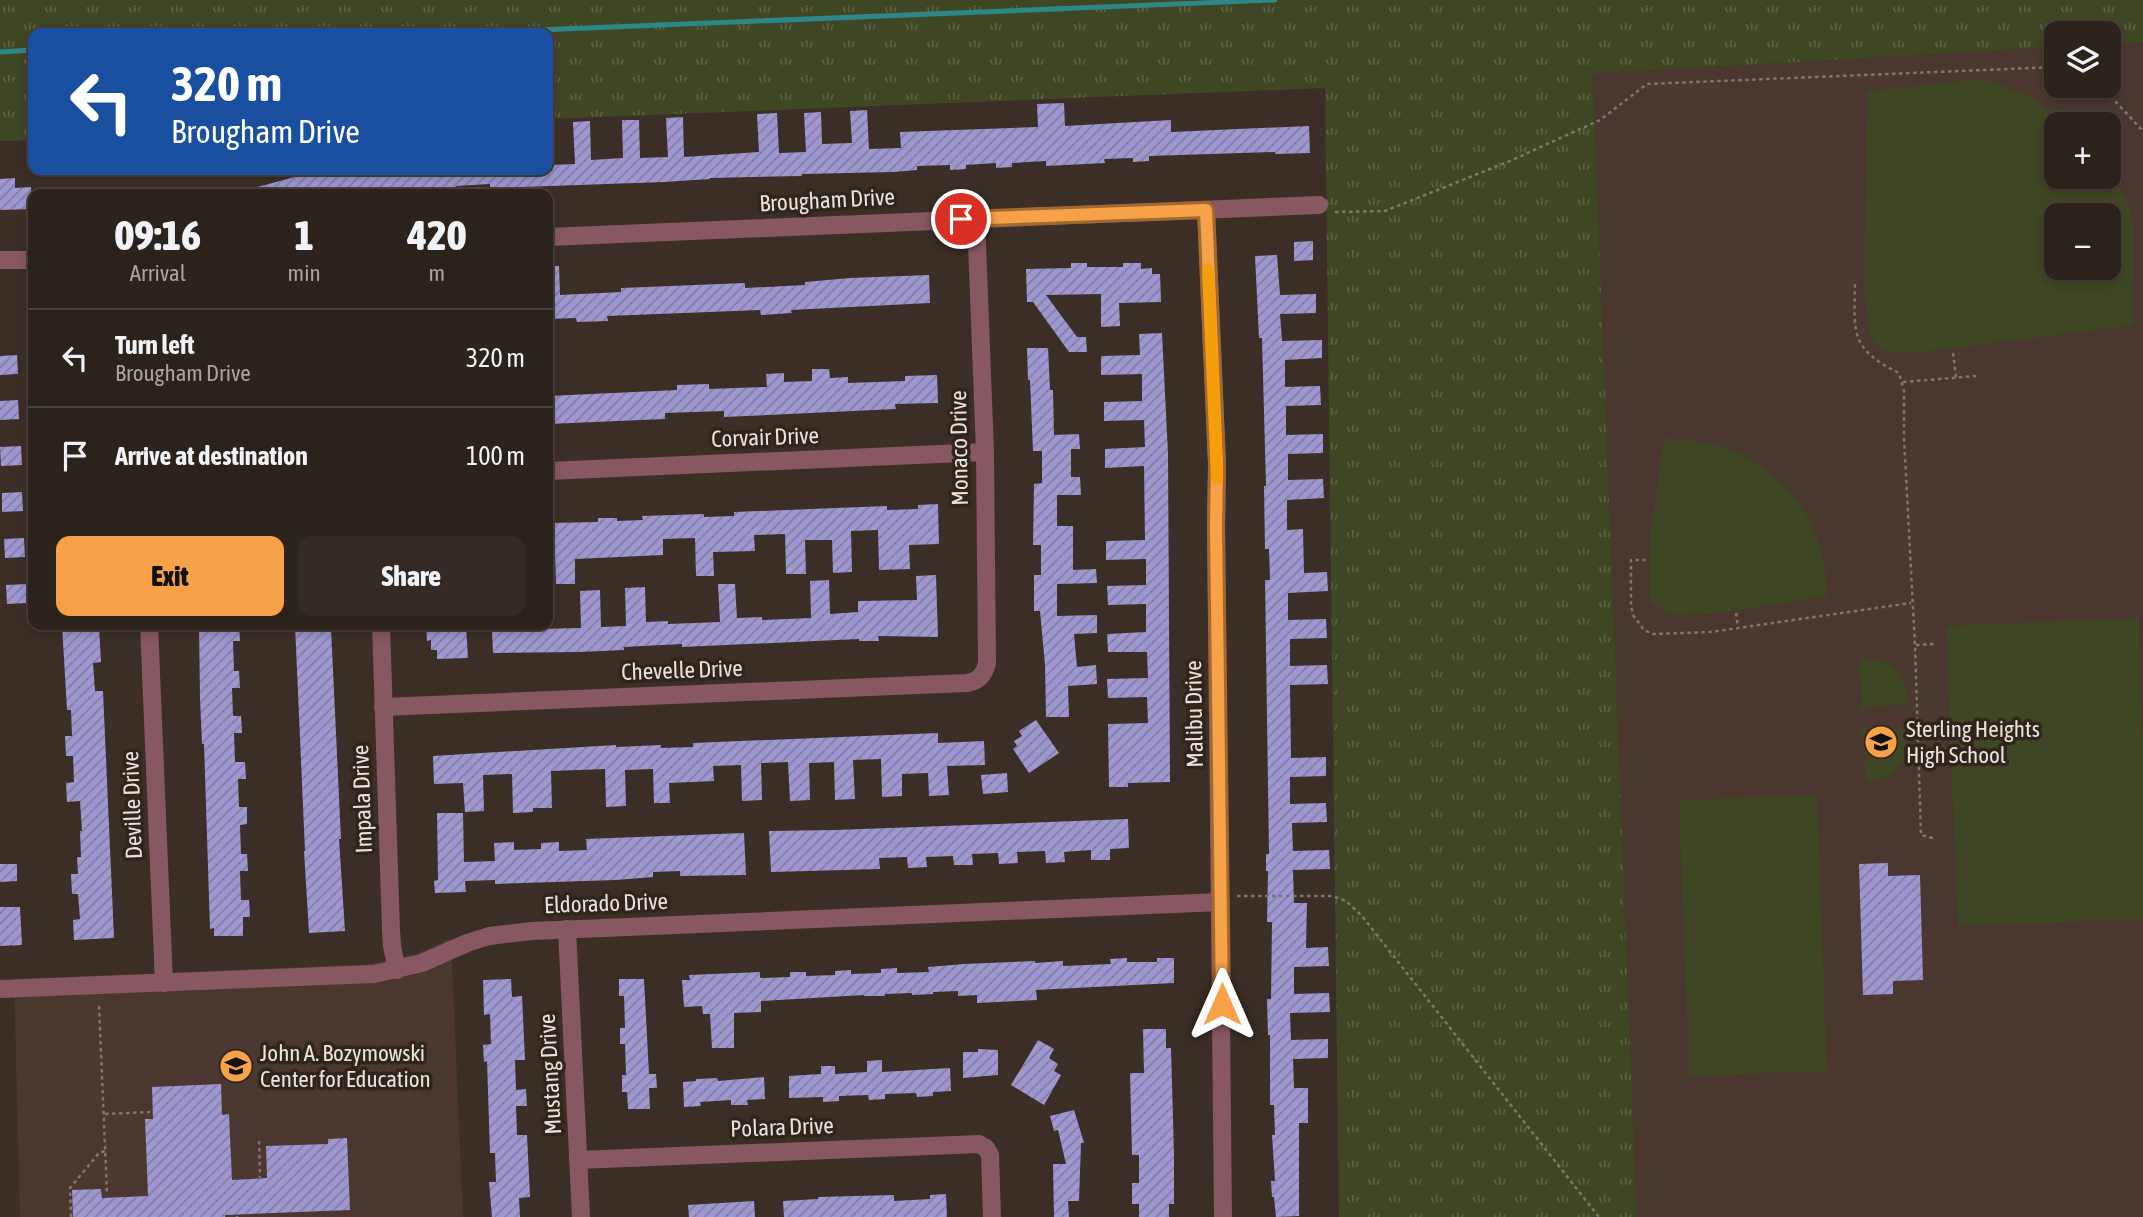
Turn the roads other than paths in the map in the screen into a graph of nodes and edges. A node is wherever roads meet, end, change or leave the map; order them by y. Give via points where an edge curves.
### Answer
1 (1319, 205) road end
2 (1206, 210) junction
3 (976, 218) junction
4 (553, 237) edge
5 (0, 260) edge
6 (28, 260) edge
7 (985, 452) junction
8 (553, 471) edge
9 (149, 630) edge
10 (381, 630) edge
11 (982, 676) joint
12 (383, 707) junction
13 (1226, 899) junction
14 (567, 929) junction
15 (397, 970) junction
16 (164, 983) junction
17 (0, 989) edge
18 (578, 1160) junction
19 (580, 1217) edge
20 (992, 1217) edge
21 (1223, 1217) edge

1 - 2 street, Brougham Drive
2 - 3 street, Brougham Drive
2 - 13 street, Malibu Drive via 1217,464
3 - 4 street, Brougham Drive
3 - 7 street, Monaco Drive
5 - 6 street
7 - 8 street, Corvair Drive
7 - 11 street, Monaco Drive via 987,663
9 - 16 street, Deville Drive
10 - 12 street, Impala Drive
11 - 12 street, Chevelle Drive via 967,683
12 - 15 street, Impala Drive via 391,930
13 - 14 street, Eldorado Drive
13 - 21 street, Malibu Drive
14 - 15 street, Eldorado Drive via 489,936
14 - 18 street, Mustang Drive
15 - 16 street, Eldorado Drive
16 - 17 street, Eldorado Drive
18 - 19 street, Mustang Drive
18 - 20 street, Polara Drive via 979,1144 986,1148 992,1164

